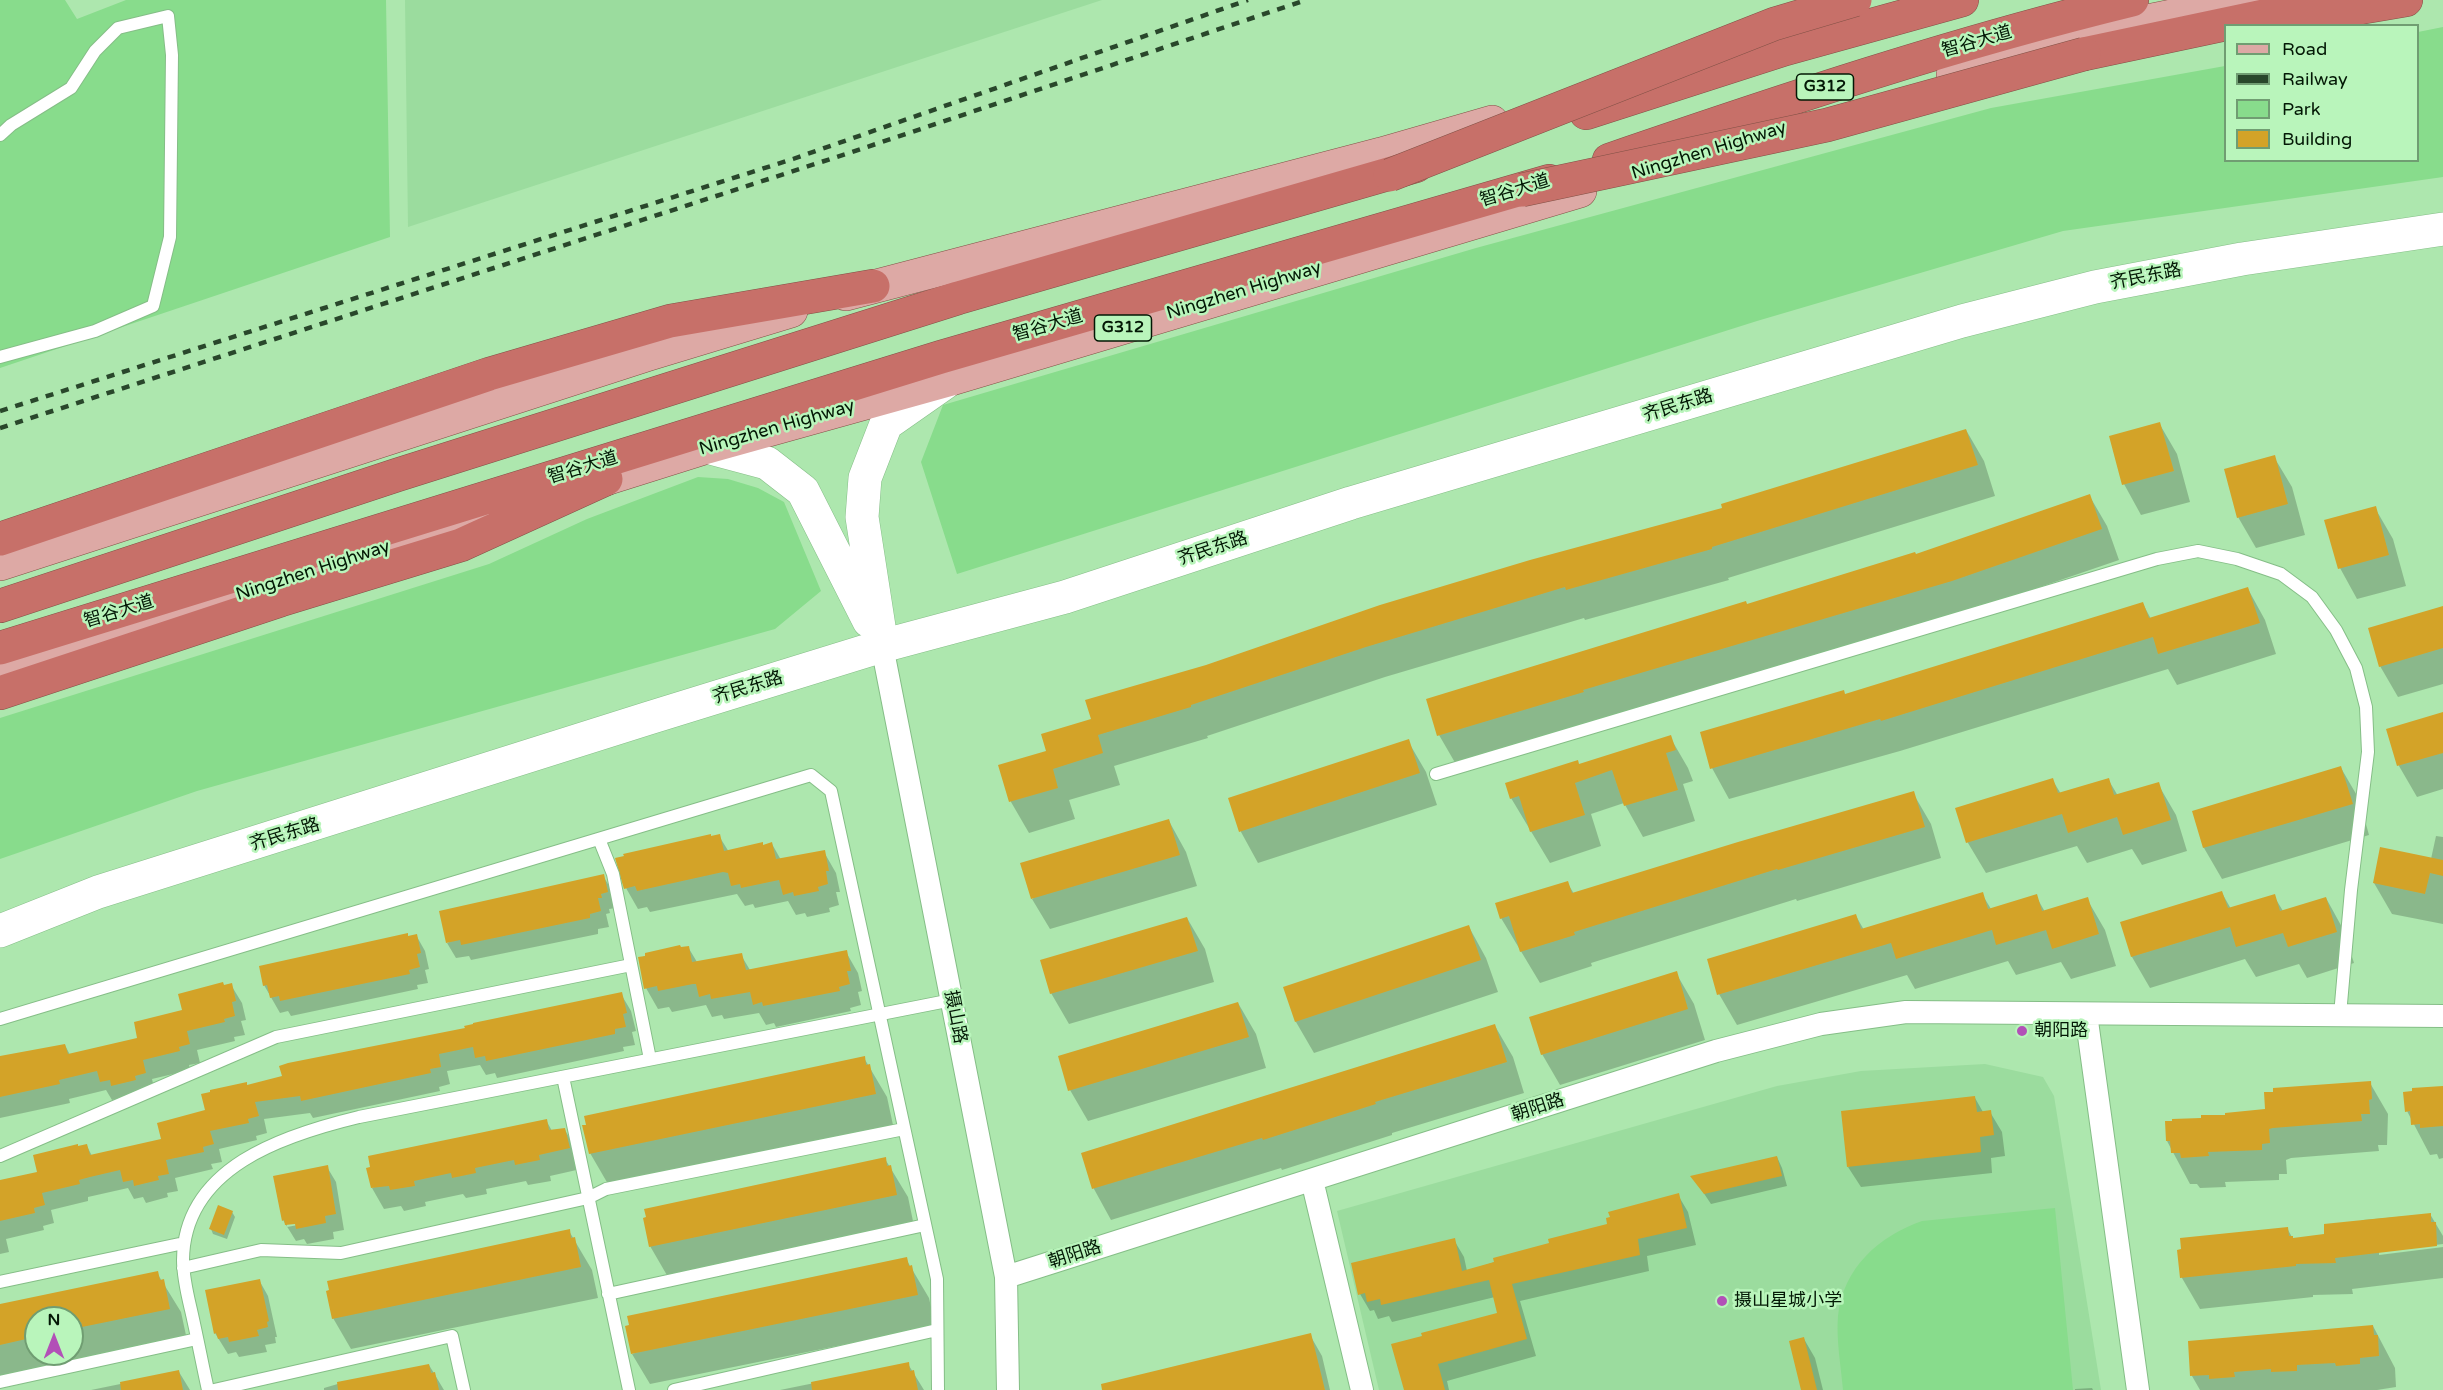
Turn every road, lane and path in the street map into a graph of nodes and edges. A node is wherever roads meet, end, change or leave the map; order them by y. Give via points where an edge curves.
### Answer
1 (1855, 0) edge
2 (1905, 0) edge
3 (1962, 0) edge
4 (2132, 0) edge
5 (2250, 0) edge
6 (2338, 0) edge
7 (2406, 0) edge
8 (2224, 24) edge
9 (2225, 24) edge
10 (2266, 24) edge
11 (2224, 30) edge
12 (2084, 54) junction
13 (0, 135) edge
14 (1390, 175) junction
15 (1522, 190) junction
16 (2443, 229) edge
17 (873, 286) junction
18 (0, 357) edge
19 (951, 379) junction
20 (707, 447) junction
21 (608, 478) junction
22 (0, 539) edge
23 (0, 564) edge
24 (0, 606) edge
25 (882, 646) junction
26 (0, 648) edge
27 (0, 670) edge
28 (0, 693) edge
29 (1436, 774) dead end
30 (599, 839) junction
31 (0, 931) edge
32 (631, 965) junction
33 (951, 1000) junction
34 (880, 1014) junction
35 (2086, 1014) junction
36 (2340, 1015) junction
37 (2443, 1016) edge
38 (0, 1019) edge
39 (650, 1059) junction
40 (563, 1077) junction
41 (904, 1129) junction
42 (0, 1156) edge
43 (1312, 1180) junction
44 (588, 1198) junction
45 (925, 1226) junction
46 (184, 1243) junction
47 (183, 1268) junction
48 (1006, 1277) junction
49 (0, 1282) edge
50 (608, 1294) junction
51 (937, 1330) junction
52 (197, 1339) junction
53 (0, 1383) edge
54 (208, 1390) edge
55 (214, 1390) edge
56 (464, 1390) edge
57 (629, 1390) edge
58 (674, 1390) edge
59 (938, 1390) edge
60 (1008, 1390) edge
61 (1362, 1390) edge
62 (2138, 1390) edge

1 - 14 highway, bridge via 1774,24
2 - 17 main road via 1381,154
3 - 14 highway, G312, bridge via 1785,49
4 - 15 highway, 智谷大道 / G312, bridge via 1801,94
5 - 19 main road, Ningzhen Highway / G312 via 2079,35 1678,161
6 - 9 highway, G312
7 - 10 highway
8 - 12 highway, G312
11 - 12 highway
12 - 15 highway, G312, bridge via 1827,125
13 - 18 lane via 71,88 95,51 118,28 168,16 172,55 170,237 153,306 95,331
14 - 24 highway, G312 via 958,298 397,475
15 - 26 highway, 智谷大道 / G312 via 941,357
16 - 25 street, 齐民东路 via 2095,287 1962,321 1362,500 1065,597
17 - 22 highway via 670,321 489,374
17 - 23 main road
19 - 20 main road, Ningzhen Highway / G312
19 - 25 street via 886,424 865,478 862,517
20 - 21 main road, Ningzhen Highway / G312
20 - 25 street via 766,463 803,491
21 - 27 main road, Ningzhen Highway / G312
21 - 28 highway via 461,545
25 - 31 street, 齐民东路 via 98,892
25 - 33 street, 摄山路
29 - 36 lane via 2157,559 2198,551 2237,559 2281,573 2312,597 2336,630 2356,668 2366,707 2368,752
30 - 32 lane via 613,874
30 - 34 lane via 811,775 831,791
30 - 38 lane
32 - 39 lane
32 - 42 lane via 276,1037
33 - 34 lane
33 - 48 street, 摄山路
34 - 39 lane
34 - 41 lane
35 - 36 street, 朝阳路
35 - 43 street, 朝阳路 via 1906,1012 1821,1024 1716,1051
35 - 62 street
36 - 37 street, 朝阳路
39 - 40 lane
40 - 44 lane
40 - 46 lane via 329,1124 271,1146 220,1175 210,1186 193,1212
41 - 44 lane via 606,1189
41 - 45 lane
43 - 48 street, 朝阳路
43 - 61 street
44 - 47 lane via 341,1253 261,1250
44 - 50 lane
45 - 50 lane
45 - 51 lane via 937,1279
46 - 47 lane
46 - 49 lane
47 - 52 lane
48 - 60 street, 摄山路
50 - 57 lane
51 - 58 lane
51 - 59 lane
52 - 53 lane
52 - 54 lane
55 - 56 lane via 452,1336

